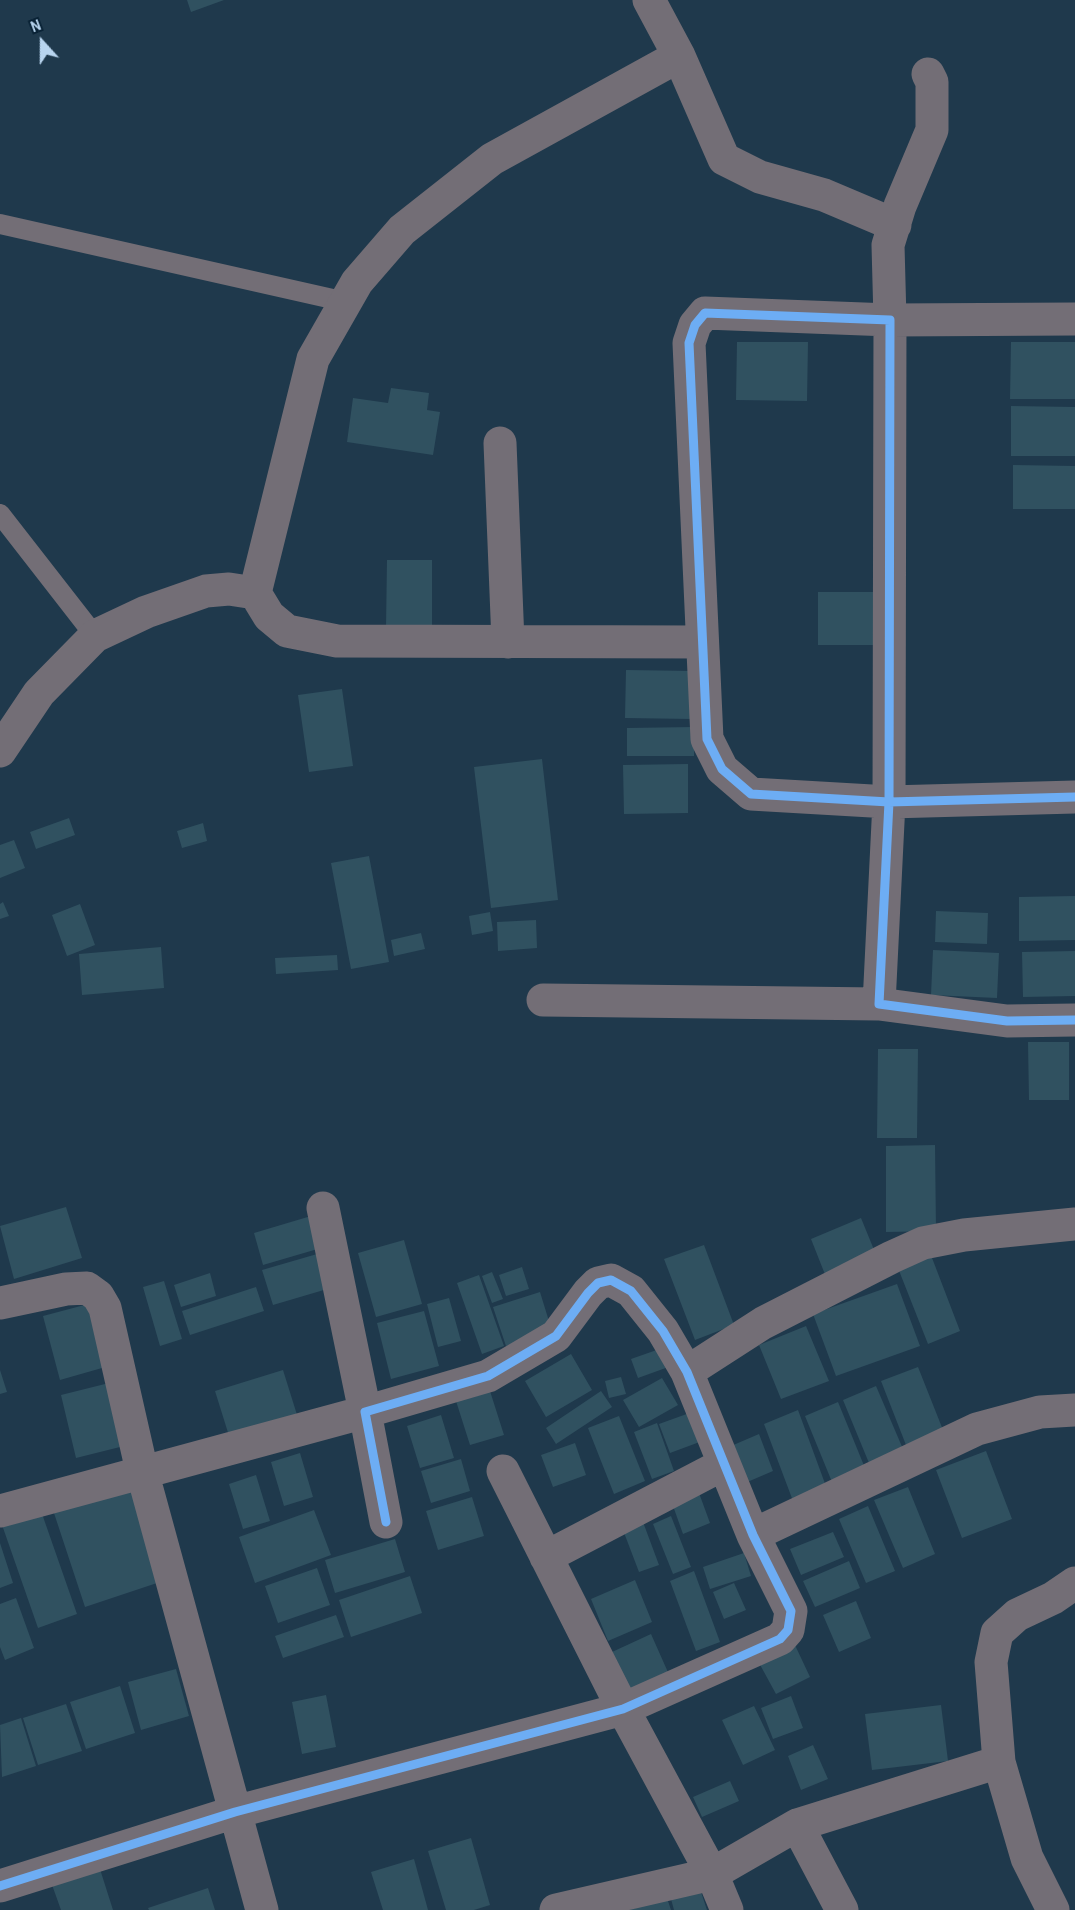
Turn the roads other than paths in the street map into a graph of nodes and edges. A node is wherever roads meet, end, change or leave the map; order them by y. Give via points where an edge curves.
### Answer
1 (649, 0) edge
2 (680, 56) junction
3 (928, 74) dead end
4 (0, 224) edge
5 (895, 225) junction
6 (345, 302) junction
7 (1075, 319) edge
8 (890, 320) junction
9 (500, 443) dead end
10 (0, 514) edge
11 (255, 593) junction
12 (95, 636) junction
13 (508, 642) junction
14 (701, 642) junction
15 (0, 751) edge
16 (1075, 796) edge
17 (890, 802) junction
18 (543, 1000) dead end
19 (879, 1004) junction
20 (1075, 1020) edge
21 (323, 1208) dead end
22 (1075, 1224) edge
23 (0, 1303) edge
24 (687, 1372) junction
25 (1075, 1410) edge
26 (365, 1412) junction
27 (724, 1464) junction
28 (142, 1471) junction
29 (503, 1471) dead end
30 (0, 1511) edge
31 (386, 1522) dead end
32 (753, 1535) junction
33 (546, 1557) junction
34 (1075, 1583) edge
35 (623, 1708) junction
36 (999, 1762) junction
37 (235, 1812) junction
38 (797, 1825) junction
39 (712, 1874) junction
40 (0, 1886) edge
41 (262, 1910) edge
42 (556, 1910) edge
43 (727, 1910) edge
44 (842, 1910) edge
45 (1053, 1910) edge

1 - 2 street
2 - 5 street via 724,159 760,177 824,195
2 - 6 street via 492,159 402,230 357,282
3 - 5 street via 932,82 932,130
4 - 6 lane
5 - 8 street via 888,245
6 - 11 street via 313,359
7 - 8 street
8 - 14 street via 705,313 695,324 689,344
8 - 17 street
9 - 13 street
10 - 12 lane
11 - 12 street via 206,591 146,612
11 - 13 street via 269,615 287,631 337,641
12 - 15 street via 39,693
13 - 14 street
14 - 17 street via 707,739 722,769 751,794
16 - 17 street
17 - 19 street
18 - 19 street
19 - 20 street via 1007,1021
21 - 26 street
22 - 24 street via 964,1235 923,1244 764,1323
23 - 28 street via 66,1289 87,1288 98,1296 105,1308
24 - 26 street via 663,1331 631,1291 611,1280 598,1283 555,1336 488,1376
24 - 27 street
25 - 32 street via 1040,1412 977,1430
26 - 28 street
26 - 31 street
27 - 32 street
27 - 33 street
28 - 30 street
28 - 37 street
29 - 33 street
32 - 35 street via 791,1611 788,1630 780,1639
33 - 35 street
34 - 36 street via 1017,1615 997,1633 991,1662
35 - 37 street
35 - 39 street
36 - 38 street
36 - 45 street via 1027,1858
37 - 40 street
37 - 41 street
38 - 39 street
38 - 44 street
39 - 42 street
39 - 43 street

